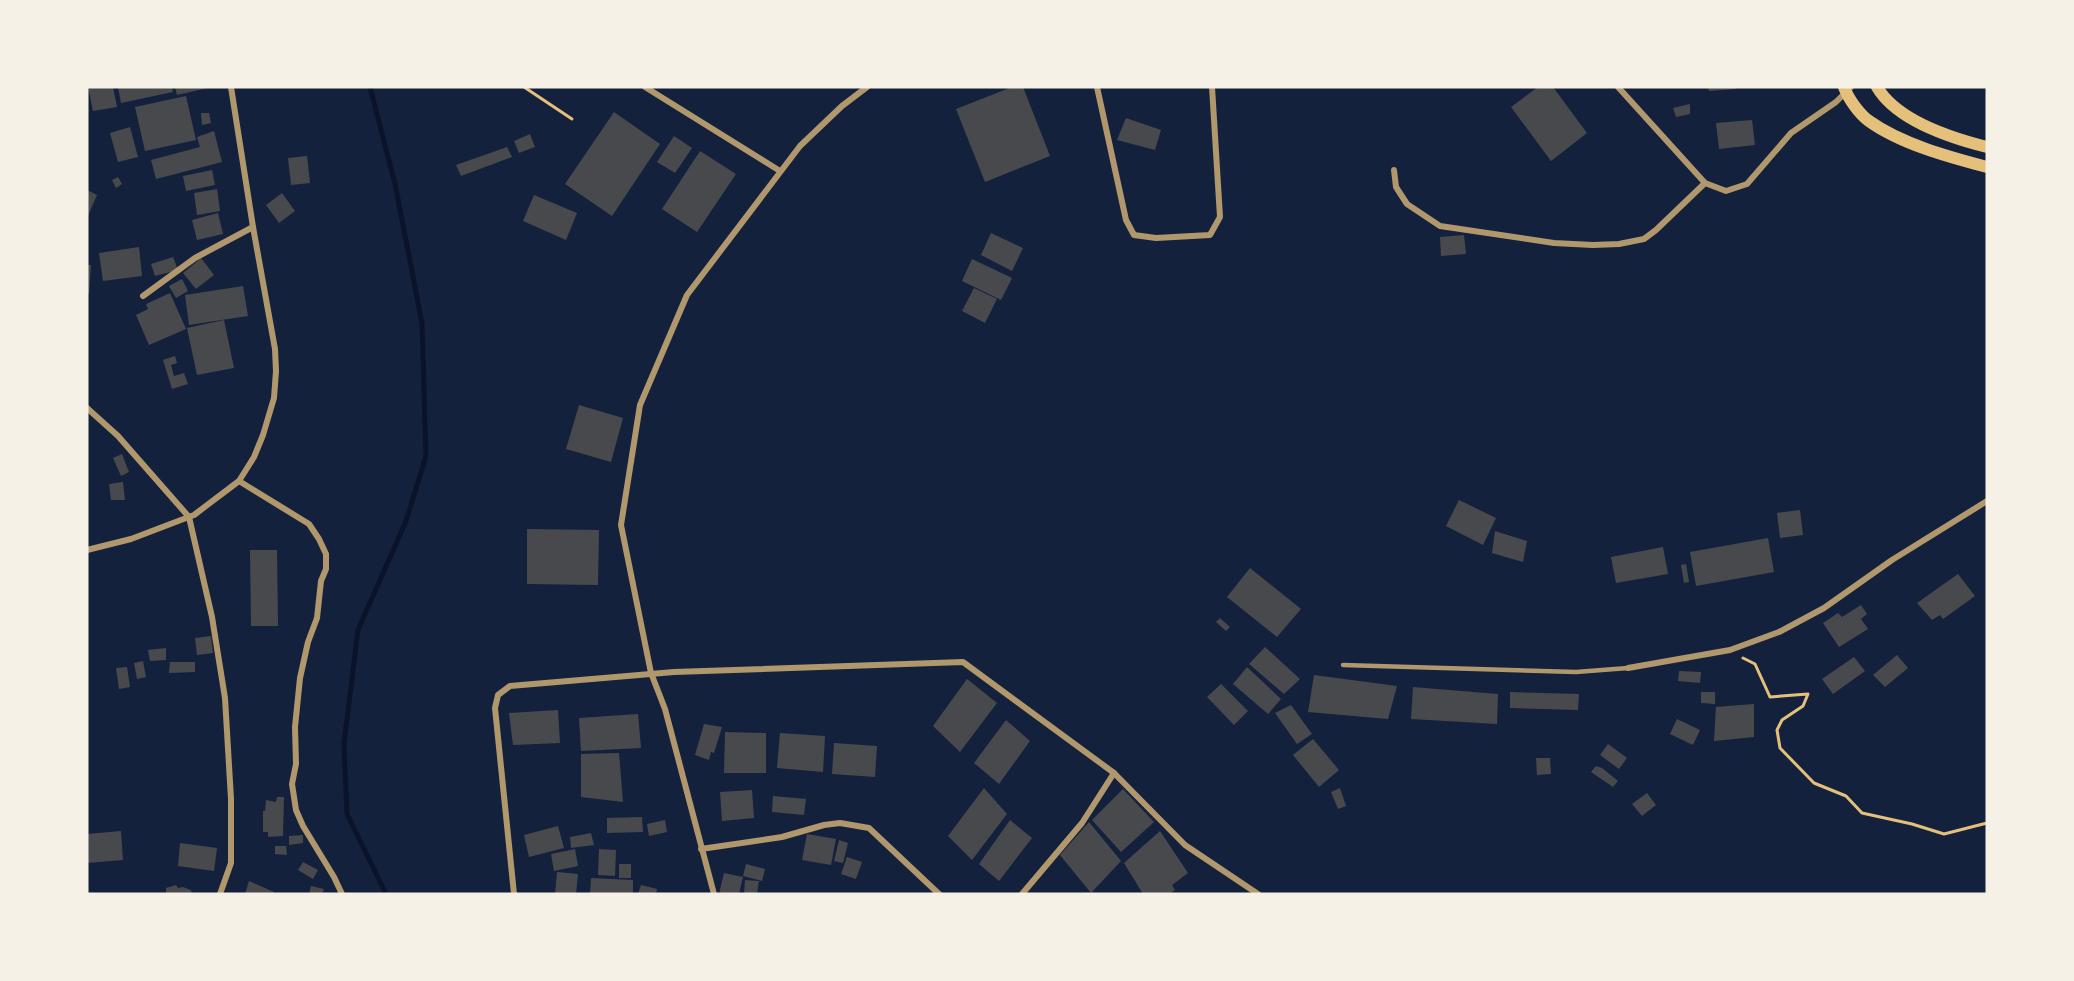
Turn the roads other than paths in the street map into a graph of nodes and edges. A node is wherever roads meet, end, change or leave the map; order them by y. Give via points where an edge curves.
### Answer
1 (231, 87) edge
2 (645, 87) edge
3 (867, 87) edge
4 (1097, 87) edge
5 (1212, 87) edge
6 (1618, 87) edge
7 (1877, 87) edge
8 (1847, 89) edge
9 (1987, 147) edge
10 (1987, 167) edge
11 (1394, 170) dead end
12 (780, 171) junction
13 (1705, 183) junction
14 (253, 227) junction
15 (143, 296) dead end
16 (87, 408) edge
17 (240, 481) junction
18 (1987, 501) edge
19 (189, 517) junction
20 (87, 550) edge
21 (1343, 665) dead end
22 (1628, 668) joint
23 (651, 673) junction
24 (1113, 773) junction
25 (701, 849) junction
26 (220, 894) edge
27 (342, 894) edge
28 (514, 894) edge
29 (714, 894) edge
30 (939, 894) edge
31 (1022, 894) edge
32 (1258, 894) edge

1 - 14 street
2 - 12 street
3 - 12 street via 833,114
4 - 5 street via 1126,220 1134,235 1156,238 1210,235 1221,217
6 - 13 street
7 - 9 main road via 1883,97 1911,119
8 - 10 main road via 1866,120 1885,131
8 - 13 street via 1836,102 1791,134 1747,184 1726,191
11 - 13 street via 1396,187 1407,204 1440,226 1593,245 1644,238
12 - 23 street via 687,295 640,405 621,525
14 - 15 street via 195,258
14 - 17 street via 276,371 274,398 263,435
16 - 19 street via 118,436
17 - 19 street
17 - 27 street via 309,524 326,554 317,618 300,678 292,784 303,826
18 - 22 street via 1824,608 1779,632 1730,650
19 - 20 street via 131,539
19 - 26 street via 212,617 225,698 231,863
21 - 22 lane via 1576,672
23 - 24 street via 963,662
23 - 25 street via 665,709
23 - 28 street via 510,686 498,695 495,708
24 - 31 street via 1082,823
24 - 32 street via 1185,845
25 - 29 street
25 - 30 street via 766,840 824,825 840,823 869,828

